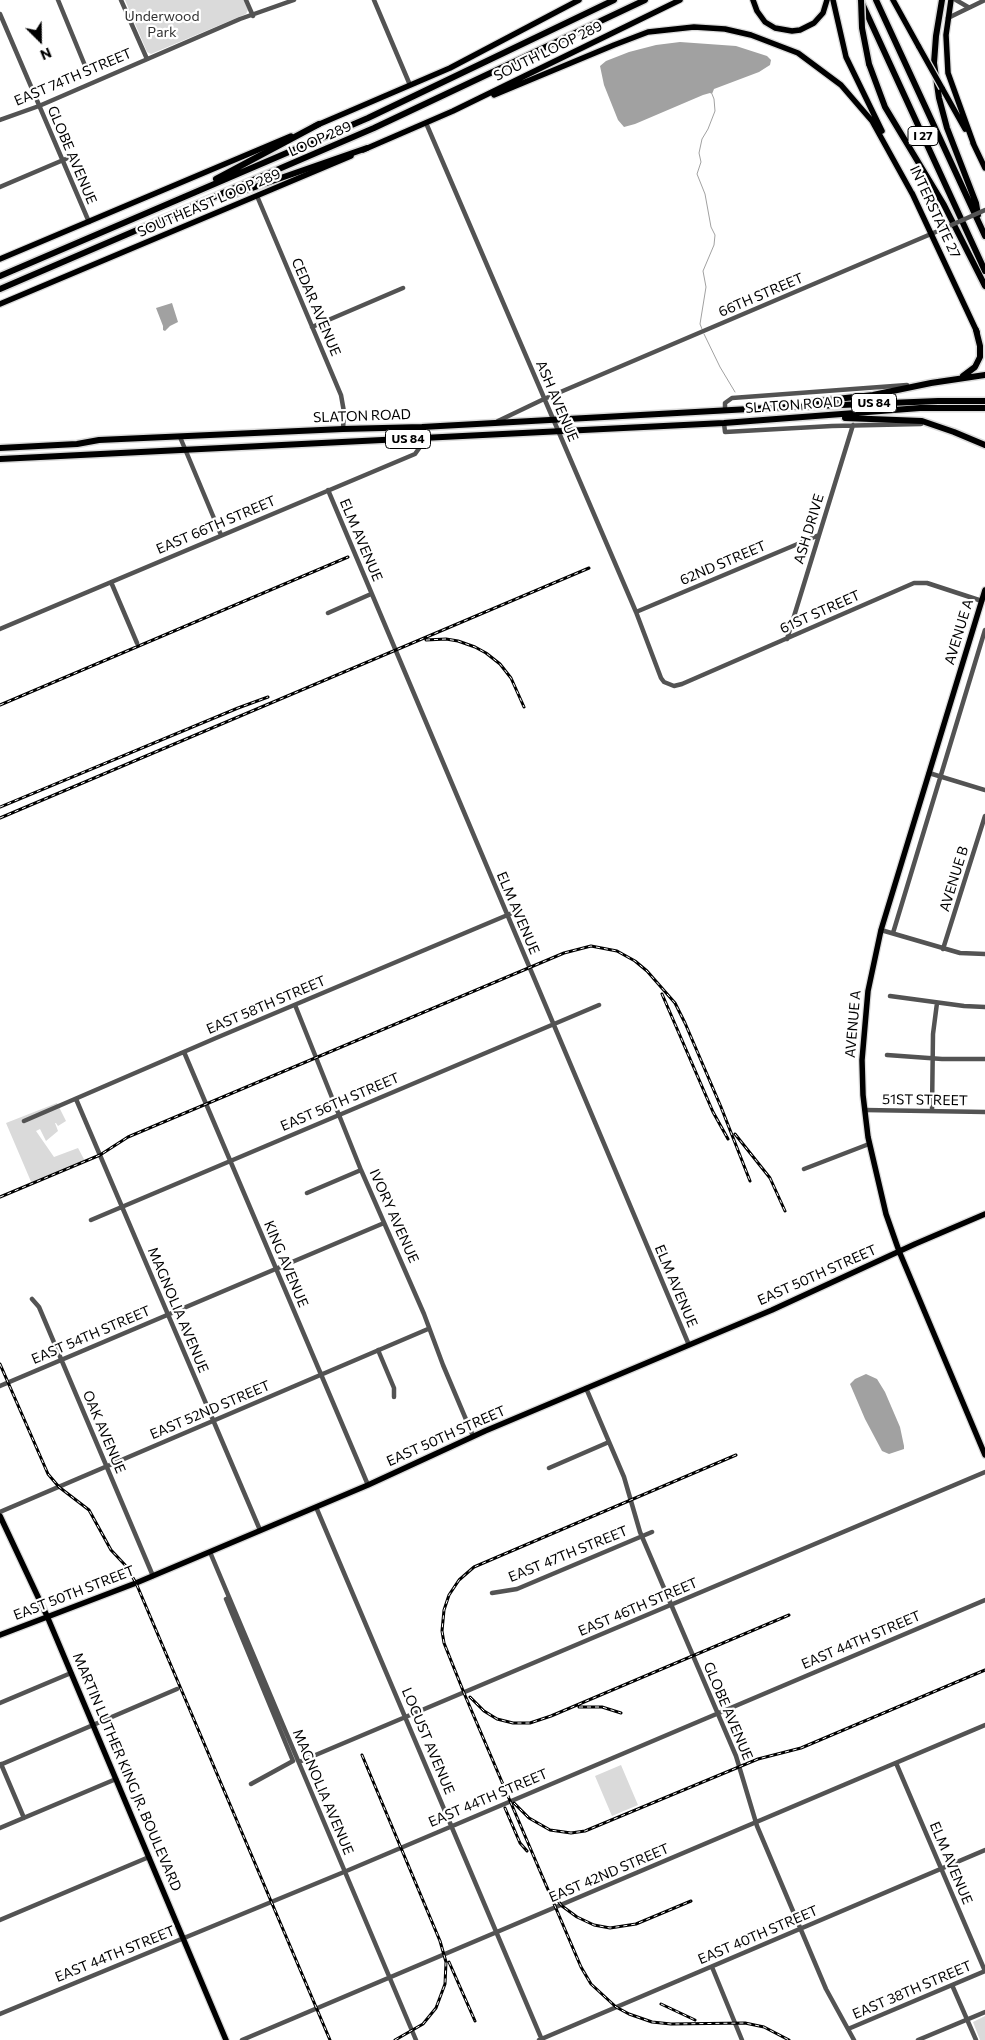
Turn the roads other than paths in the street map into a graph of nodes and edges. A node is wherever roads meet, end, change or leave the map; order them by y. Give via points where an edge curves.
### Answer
1 (58, 0) edge
2 (121, 0) edge
3 (246, 0) edge
4 (294, 0) edge
5 (374, 0) edge
6 (573, 0) edge
7 (579, 0) edge
8 (614, 0) edge
9 (645, 0) edge
10 (680, 0) edge
11 (753, 0) edge
12 (827, 0) edge
13 (833, 0) edge
14 (861, 0) edge
15 (876, 0) edge
16 (893, 0) edge
17 (942, 0) edge
18 (951, 0) edge
19 (956, 0) edge
20 (985, 0) edge
21 (968, 7) junction
22 (0, 14) edge
23 (252, 16) junction
24 (948, 19) junction
25 (534, 25) junction
26 (147, 59) junction
27 (86, 68) dead end
28 (410, 86) junction
29 (39, 106) junction
30 (453, 112) junction
31 (0, 120) edge
32 (426, 123) junction
33 (319, 124) junction
34 (974, 146) junction
35 (367, 148) junction
36 (68, 158) dead end
37 (62, 160) junction
38 (985, 168) edge
39 (0, 180) edge
40 (1, 186) edge
41 (187, 196) junction
42 (257, 196) junction
43 (914, 196) junction
44 (985, 210) edge
45 (169, 218) junction
46 (89, 222) junction
47 (979, 224) junction
48 (931, 234) junction
49 (985, 236) edge
50 (0, 259) edge
51 (985, 271) edge
52 (0, 276) edge
53 (985, 286) edge
54 (2, 288) edge
55 (403, 288) dead end
56 (0, 304) edge
57 (312, 327) junction
58 (976, 330) junction
59 (985, 350) edge
60 (985, 375) edge
61 (960, 378) junction
62 (931, 383) junction
63 (544, 399) junction
64 (982, 405) edge
65 (768, 408) junction
66 (725, 410) junction
67 (816, 416) junction
68 (553, 420) junction
69 (495, 423) junction
70 (724, 423) junction
71 (934, 424) junction
72 (853, 425) junction
73 (422, 427) junction
74 (343, 429) junction
75 (303, 431) junction
76 (557, 431) junction
77 (180, 437) junction
78 (422, 438) junction
79 (303, 444) junction
80 (985, 445) edge
81 (0, 448) edge
82 (185, 450) junction
83 (0, 459) edge
84 (328, 490) junction
85 (221, 535) junction
86 (819, 535) junction
87 (111, 582) junction
88 (985, 590) edge
89 (371, 594) junction
90 (982, 600) junction
91 (636, 612) junction
92 (328, 613) dead end
93 (0, 629) edge
94 (985, 630) edge
95 (787, 639) junction
96 (137, 643) dead end
97 (669, 685) joint
98 (929, 772) junction
99 (941, 776) junction
100 (985, 790) edge
101 (985, 816) edge
102 (517, 912) dead end
103 (507, 915) junction
104 (881, 930) junction
105 (893, 933) junction
106 (944, 949) junction
107 (985, 954) edge
108 (890, 996) dead end
109 (937, 1003) junction
110 (295, 1005) junction
111 (599, 1005) dead end
112 (985, 1007) edge
113 (553, 1024) junction
114 (184, 1052) junction
115 (887, 1055) dead end
116 (932, 1058) junction
117 (985, 1059) edge
118 (76, 1099) junction
119 (864, 1110) junction
120 (932, 1111) junction
121 (985, 1112) edge
122 (339, 1115) junction
123 (24, 1121) dead end
124 (869, 1144) junction
125 (231, 1160) junction
126 (804, 1169) dead end
127 (361, 1170) junction
128 (307, 1193) dead end
129 (122, 1206) junction
130 (985, 1214) edge
131 (91, 1220) dead end
132 (384, 1223) junction
133 (899, 1251) junction
134 (276, 1268) junction
135 (32, 1299) dead end
136 (168, 1314) junction
137 (428, 1329) junction
138 (689, 1344) junction
139 (378, 1350) junction
140 (61, 1360) junction
141 (320, 1375) junction
142 (0, 1386) edge
143 (586, 1388) junction
144 (394, 1397) dead end
145 (213, 1420) junction
146 (473, 1436) junction
147 (610, 1442) junction
148 (985, 1455) edge
149 (107, 1467) junction
150 (549, 1468) dead end
151 (985, 1472) edge
152 (368, 1485) junction
153 (316, 1507) junction
154 (0, 1514) edge
155 (260, 1530) junction
156 (652, 1532) dead end
157 (642, 1536) junction
158 (210, 1552) junction
159 (153, 1576) junction
160 (492, 1593) dead end
161 (226, 1599) dead end
162 (985, 1600) edge
163 (672, 1605) junction
164 (47, 1616) junction
165 (0, 1635) edge
166 (71, 1673) junction
167 (177, 1689) dead end
168 (0, 1703) edge
169 (717, 1713) junction
170 (406, 1718) junction
171 (985, 1725) edge
172 (93, 1726) junction
173 (299, 1762) junction
174 (896, 1763) junction
175 (0, 1764) edge
176 (116, 1779) junction
177 (251, 1784) dead end
178 (24, 1818) junction
179 (756, 1823) junction
180 (451, 1826) junction
181 (0, 1828) edge
182 (985, 1850) edge
183 (149, 1857) junction
184 (942, 1869) junction
185 (344, 1872) junction
186 (0, 1920) edge
187 (802, 1929) junction
188 (497, 1933) junction
189 (184, 1938) junction
190 (712, 1967) junction
191 (985, 1971) edge
192 (389, 1978) junction
193 (952, 1985) junction
194 (985, 2012) edge
195 (0, 2014) edge
196 (967, 2019) junction
197 (848, 2029) junction
198 (226, 2040) edge
199 (242, 2040) edge
200 (416, 2040) edge
201 (541, 2040) edge
202 (742, 2040) edge
203 (854, 2040) edge
204 (918, 2040) edge
205 (976, 2040) edge

1 - 27 street
2 - 26 street
3 - 23 street
4 - 23 street, EAST 74TH STREET
5 - 28 street
6 - 25 main road
7 - 25 main road, SOUTH LOOP 289
8 - 41 highway, LOOP 289 via 377,114
9 - 45 highway, LOOP 289 via 391,121
10 - 30 main road, SOUTH LOOP 289
11 - 12 main road via 765,22 775,28 792,31 814,23 823,13
13 - 43 main road, INTERSTATE 27 via 848,62
14 - 51 highway, I 27
14 - 53 highway, bridge via 869,64 885,107 944,206
15 - 47 highway, I 27
16 - 34 main road, bridge
17 - 47 highway via 934,63 938,98 976,203
18 - 24 main road
19 - 21 street
20 - 21 street
21 - 24 street
22 - 29 street, GLOBE AVENUE
23 - 26 street, EAST 74TH STREET
24 - 34 main road via 948,73
25 - 28 main road, SOUTH LOOP 289
26 - 29 street, EAST 74TH STREET
28 - 33 main road
29 - 31 street, EAST 74TH STREET
29 - 37 street, GLOBE AVENUE
30 - 32 main road, SOUTH LOOP 289
30 - 43 main road via 648,32 694,27 738,32 772,41 798,54 840,85 872,121
32 - 35 main road, SOUTHEAST LOOP 289
32 - 63 street, ASH AVENUE
33 - 41 highway
33 - 46 main road
34 - 38 main road
35 - 42 main road, SOUTHEAST LOOP 289
35 - 45 highway
36 - 37 street
37 - 40 street
37 - 46 street, GLOBE AVENUE
39 - 40 street
41 - 52 highway, LOOP 289
42 - 56 main road, SOUTHEAST LOOP 289
42 - 57 street, CEDAR AVENUE
43 - 48 main road, INTERSTATE 27
44 - 48 street, 66TH STREET, bridge
45 - 54 highway, LOOP 289
46 - 50 main road
47 - 49 highway, I 27
48 - 58 main road, INTERSTATE 27
48 - 63 street, 66TH STREET
55 - 57 street
57 - 74 street, CEDAR AVENUE via 341,395
58 - 59 main road, INTERSTATE 27
58 - 61 highway via 980,356 971,371
60 - 61 highway
61 - 62 highway
62 - 65 highway via 874,395
62 - 66 street, SLATON ROAD via 732,398 725,403
63 - 68 street, ASH AVENUE
63 - 69 street
64 - 65 highway, SLATON ROAD / US 84 via 938,401
64 - 67 highway, SLATON ROAD / US 84
65 - 66 highway, SLATON ROAD / US 84
66 - 68 highway, SLATON ROAD / US 84
66 - 70 highway
67 - 70 highway, SLATON ROAD / US 84
67 - 71 highway
68 - 69 highway, SLATON ROAD / US 84
68 - 76 street, ASH AVENUE
69 - 73 highway, SLATON ROAD / US 84
70 - 72 street, SLATON ROAD via 725,432
70 - 76 highway, SLATON ROAD / US 84
71 - 72 street, SLATON ROAD
71 - 80 highway
72 - 86 street, ASH DRIVE
73 - 74 highway, SLATON ROAD / US 84
73 - 78 street
74 - 75 highway, SLATON ROAD / US 84
75 - 77 highway, SLATON ROAD / US 84
75 - 79 highway
76 - 78 highway, SLATON ROAD / US 84
76 - 91 street, ASH AVENUE
77 - 81 highway, SLATON ROAD / US 84
77 - 82 street
78 - 79 highway, SLATON ROAD / US 84
78 - 84 street, EAST 66TH STREET via 415,454
79 - 82 highway, SLATON ROAD / US 84
82 - 83 highway, SLATON ROAD / US 84
82 - 85 street
84 - 85 street, EAST 66TH STREET
84 - 89 street, ELM AVENUE
85 - 87 street, EAST 66TH STREET
86 - 91 street, 62ND STREET
86 - 95 street, ASH DRIVE
87 - 93 street, EAST 66TH STREET
87 - 96 street
88 - 90 main road, AVENUE A
89 - 92 street
89 - 103 street, ELM AVENUE
90 - 95 street, 61ST STREET via 927,583 914,584
90 - 98 main road, AVENUE A
91 - 97 street, ASH AVENUE via 661,678
94 - 99 street, AVENUE A
95 - 97 street, 61ST STREET via 682,684
98 - 99 street
98 - 104 main road, AVENUE A
99 - 100 street
99 - 105 street, AVENUE A
101 - 106 street, AVENUE B
102 - 103 street, EAST 58TH STREET
103 - 110 street, EAST 58TH STREET
103 - 113 street, ELM AVENUE
104 - 105 street
104 - 119 main road, AVENUE A via 864,1019
105 - 106 street
106 - 107 street
108 - 109 street
109 - 112 street
109 - 116 street
110 - 114 street, EAST 58TH STREET
110 - 122 street, IVORY AVENUE
111 - 113 street, EAST 56TH STREET
113 - 122 street, EAST 56TH STREET
113 - 138 street, ELM AVENUE
114 - 118 street, EAST 58TH STREET
114 - 125 street, KING AVENUE
115 - 116 street
116 - 117 street
116 - 120 street
118 - 123 street, EAST 58TH STREET
118 - 129 street, MAGNOLIA AVENUE
119 - 120 street, 51ST STREET
119 - 124 main road, AVENUE A
120 - 121 street, 51ST STREET
122 - 125 street, EAST 56TH STREET
122 - 127 street, IVORY AVENUE
124 - 126 street
124 - 133 main road, AVENUE A via 880,1197
125 - 129 street, EAST 56TH STREET
125 - 134 street, KING AVENUE
127 - 128 street
127 - 132 street, IVORY AVENUE
129 - 131 street, EAST 56TH STREET
129 - 136 street, MAGNOLIA AVENUE
130 - 133 main road, EAST 50TH STREET
132 - 134 street, EAST 54TH STREET
132 - 137 street, IVORY AVENUE
133 - 138 main road, EAST 50TH STREET
133 - 148 main road, AVENUE A
134 - 136 street, EAST 54TH STREET
134 - 141 street, KING AVENUE
135 - 140 street, OAK AVENUE via 39,1307
136 - 140 street, EAST 54TH STREET
136 - 145 street, MAGNOLIA AVENUE
137 - 139 street, EAST 52ND STREET
137 - 146 street, IVORY AVENUE
138 - 143 main road, EAST 50TH STREET
139 - 141 street, EAST 52ND STREET
139 - 144 street via 394,1388
140 - 142 street, EAST 54TH STREET
140 - 149 street, OAK AVENUE
141 - 145 street, EAST 52ND STREET
141 - 152 street, KING AVENUE
143 - 146 main road, EAST 50TH STREET
143 - 147 street, GLOBE AVENUE
145 - 149 street, EAST 52ND STREET
145 - 155 street, MAGNOLIA AVENUE
146 - 152 main road, EAST 50TH STREET
147 - 150 street
147 - 157 street, GLOBE AVENUE
149 - 154 street, EAST 52ND STREET
149 - 159 street, OAK AVENUE
151 - 163 street, EAST 46TH STREET
152 - 153 main road, EAST 50TH STREET
153 - 155 main road, EAST 50TH STREET
153 - 170 street, LOCUST AVENUE
154 - 164 main road, MARTIN LUTHER KING JR. BOULEVARD
155 - 158 main road, EAST 50TH STREET
156 - 157 street, EAST 47TH STREET
157 - 160 street, EAST 47TH STREET via 517,1589
157 - 163 street, GLOBE AVENUE
158 - 159 main road, EAST 50TH STREET
158 - 173 street, MAGNOLIA AVENUE
159 - 164 main road, EAST 50TH STREET
161 - 177 street via 293,1761
162 - 169 street, EAST 44TH STREET
163 - 169 street, GLOBE AVENUE
163 - 170 street, EAST 46TH STREET
164 - 165 main road, EAST 50TH STREET
164 - 166 main road, MARTIN LUTHER KING JR. BOULEVARD
166 - 168 street
166 - 172 main road, MARTIN LUTHER KING JR. BOULEVARD
167 - 172 street
169 - 179 street, GLOBE AVENUE via 740,1767
169 - 180 street, EAST 44TH STREET
170 - 173 street, EAST 46TH STREET
170 - 180 street, LOCUST AVENUE
171 - 174 street, EAST 42ND STREET
172 - 175 street
172 - 176 main road, MARTIN LUTHER KING JR. BOULEVARD
173 - 185 street, MAGNOLIA AVENUE
174 - 179 street, EAST 42ND STREET
174 - 184 street, ELM AVENUE
175 - 178 street
176 - 178 street
176 - 183 main road, MARTIN LUTHER KING JR. BOULEVARD
178 - 181 street
179 - 187 street, GLOBE AVENUE
179 - 188 street, EAST 42ND STREET
180 - 185 street, EAST 44TH STREET
180 - 188 street, LOCUST AVENUE
182 - 184 street, EAST 40TH STREET
183 - 186 street
183 - 189 main road, MARTIN LUTHER KING JR. BOULEVARD
184 - 187 street, EAST 40TH STREET
184 - 191 street, ELM AVENUE
185 - 189 street, EAST 44TH STREET
185 - 192 street, MAGNOLIA AVENUE
187 - 190 street, EAST 40TH STREET
187 - 197 street, GLOBE AVENUE via 826,1989
188 - 192 street, EAST 42ND STREET
188 - 201 street, LOCUST AVENUE
189 - 195 street, EAST 44TH STREET
189 - 198 main road, MARTIN LUTHER KING JR. BOULEVARD
190 - 201 street, EAST 40TH STREET
190 - 202 street
191 - 193 street, EAST 38TH STREET
192 - 199 street, EAST 42ND STREET
192 - 200 street, MAGNOLIA AVENUE
193 - 196 street
193 - 197 street, EAST 38TH STREET
194 - 196 street
196 - 204 street
196 - 205 street
197 - 203 street, GLOBE AVENUE

